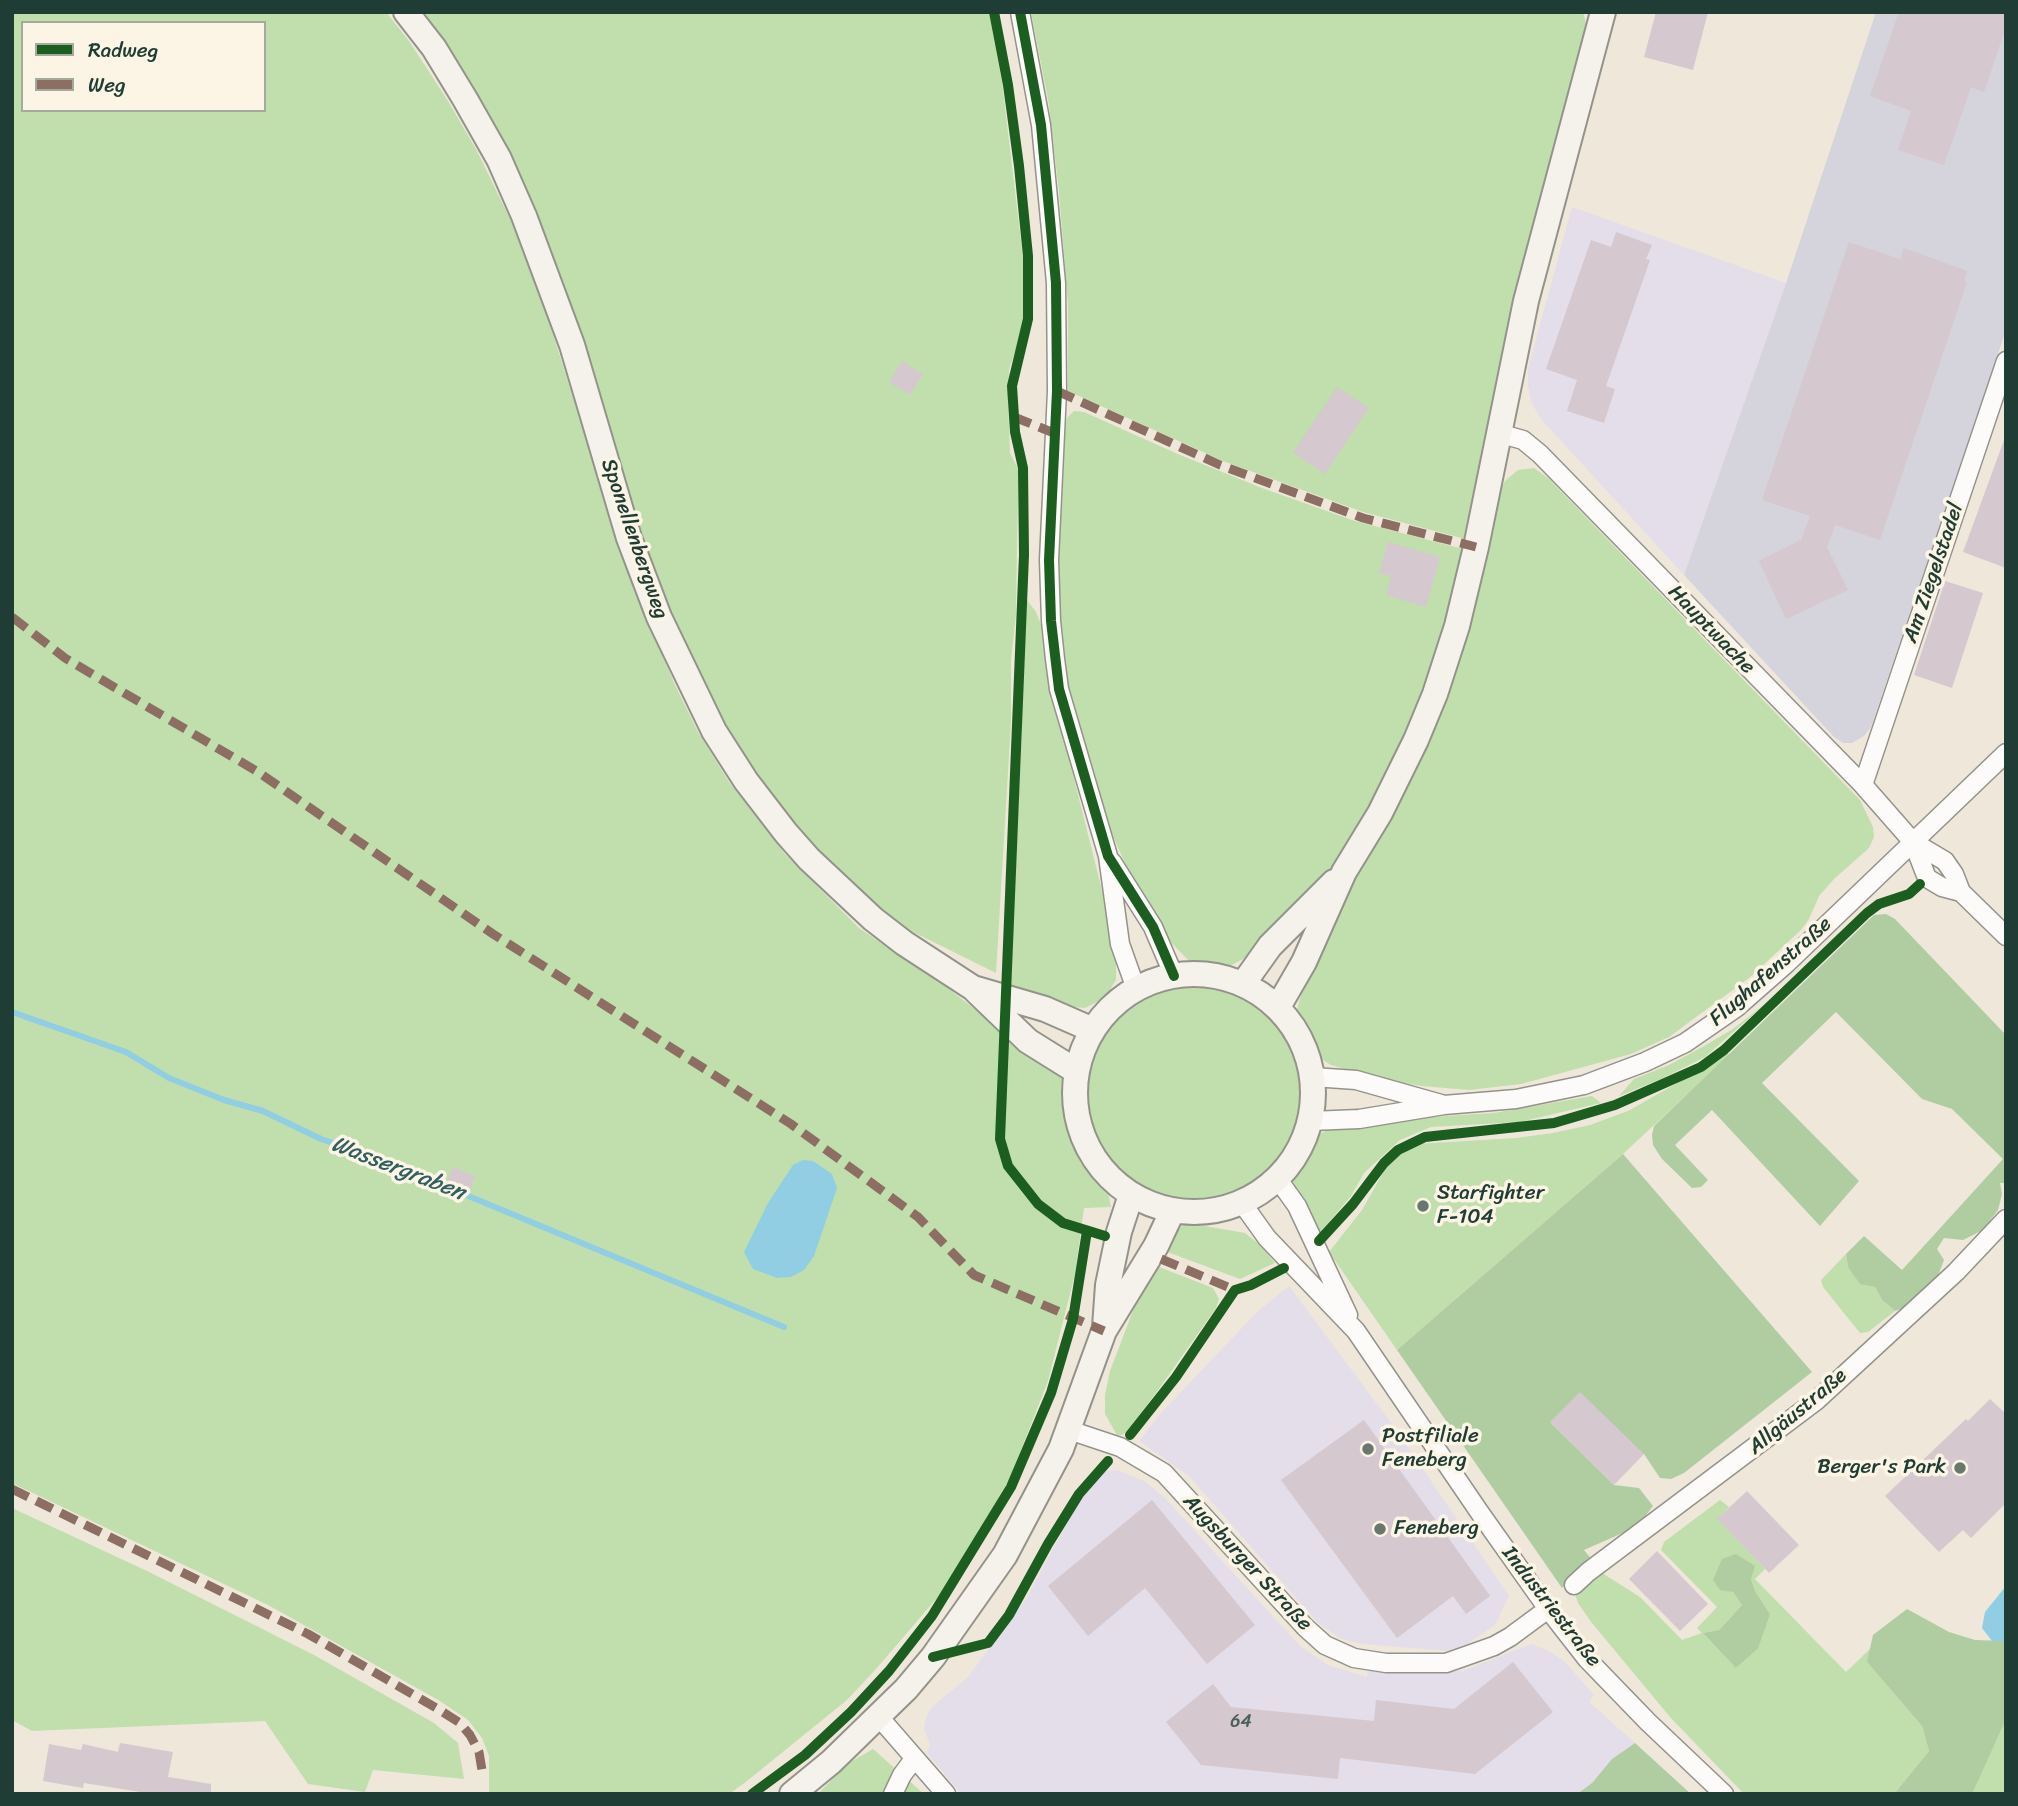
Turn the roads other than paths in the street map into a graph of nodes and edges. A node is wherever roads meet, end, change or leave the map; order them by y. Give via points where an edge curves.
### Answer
1 (406, 12) edge
2 (1020, 12) edge
3 (1603, 12) edge
4 (2006, 361) edge
5 (1498, 433) junction
6 (2006, 753) edge
7 (1863, 785) junction
8 (1913, 842) junction
9 (1108, 856) junction
10 (1344, 872) junction
11 (2006, 936) edge
12 (1174, 976) junction
13 (1243, 984) junction
14 (973, 988) junction
15 (1136, 989) junction
16 (1278, 1007) junction
17 (1093, 1030) junction
18 (1076, 1071) junction
19 (1313, 1077) junction
20 (1444, 1105) junction
21 (1311, 1121) junction
22 (1277, 1178) junction
23 (1131, 1195) junction
24 (1242, 1203) junction
25 (1171, 1212) junction
26 (2006, 1219) edge
27 (1104, 1331) junction
28 (1356, 1331) junction
29 (1069, 1430) junction
30 (1574, 1585) dead end
31 (1548, 1609) junction
32 (879, 1717) junction
33 (914, 1759) junction
34 (792, 1794) edge
35 (893, 1794) edge
36 (946, 1794) edge
37 (1724, 1794) edge

1 - 14 street, Sponellenbergweg via 465,99 524,216 572,345 629,538 659,617 714,730 746,781 839,889 893,935
2 - 9 street via 1041,125 1056,283 1051,621 1059,689
3 - 5 street via 1526,301
4 - 7 street, Am Ziegelstadel
5 - 7 street, Hauptwache via 1523,440 1540,454
5 - 10 street via 1457,626 1435,694 1380,813
6 - 8 street, Flughafenstraße
7 - 8 street, Hauptwache
8 - 11 street, Hauptwache via 1945,861 1961,892
8 - 20 street, Flughafenstraße via 1787,963 1737,1007 1685,1043 1584,1085 1516,1099
9 - 12 street via 1153,927
9 - 15 street via 1121,944
10 - 13 street via 1270,946
10 - 16 street via 1304,962
12 - 13 street via 1201,974
12 - 15 street
13 - 16 street
14 - 17 street, Sponellenbergweg via 1045,1009
14 - 18 street, Sponellenbergweg via 1028,1041
15 - 17 street via 1112,1007
16 - 19 street via 1297,1031
17 - 18 street
18 - 23 street via 1079,1127 1088,1149 1101,1169
19 - 20 street, Flughafenstraße via 1356,1080
19 - 21 street
20 - 21 street, Flughafenstraße via 1359,1119
21 - 22 street via 1293,1159
22 - 24 street
22 - 28 street, Industriestraße via 1297,1206
23 - 25 street
23 - 27 street via 1108,1285
24 - 25 street via 1202,1212
24 - 28 street, Industriestraße via 1267,1238
25 - 27 street via 1156,1246
26 - 30 street, Allgäustraße via 1956,1272 1817,1400
27 - 29 street
28 - 31 street, Industriestraße
29 - 31 street, Augsburger Straße via 1120,1447 1164,1473 1305,1627 1325,1645 1354,1658 1446,1663 1494,1646
29 - 32 street via 1004,1555 933,1657
31 - 37 street, Industriestraße via 1587,1658
32 - 33 street
32 - 34 street
33 - 35 street
33 - 36 street

